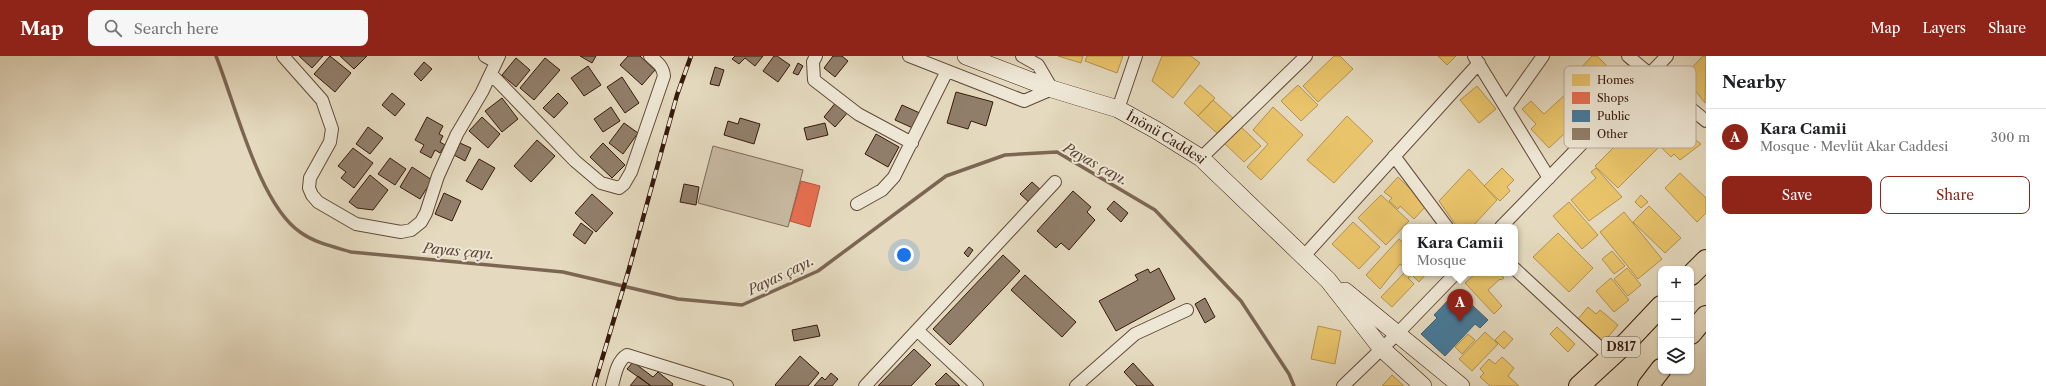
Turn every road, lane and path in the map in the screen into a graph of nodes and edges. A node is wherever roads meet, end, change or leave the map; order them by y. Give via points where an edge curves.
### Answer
1 (282, 56) edge
2 (486, 56) edge
3 (650, 56) edge
4 (816, 56) edge
5 (909, 56) edge
6 (966, 56) edge
7 (1022, 56) edge
8 (1136, 56) edge
9 (1306, 56) edge
10 (1543, 56) edge
11 (1628, 56) edge
12 (1667, 56) edge
13 (498, 59) edge
14 (1476, 60) edge
15 (1641, 66) edge
16 (1658, 66) edge
17 (947, 71) junction
18 (491, 74) junction
19 (1052, 89) junction
20 (1506, 108) junction
21 (1118, 109) junction
22 (1696, 112) edge
23 (1706, 121) edge
24 (912, 143) junction
25 (1578, 148) edge
26 (1394, 156) junction
27 (1201, 158) junction
28 (1549, 178) junction
29 (1055, 182) dead end
30 (857, 204) dead end
31 (1445, 224) edge
32 (1504, 224) edge
33 (1304, 256) junction
34 (1706, 260) edge
35 (1518, 272) edge
36 (1694, 273) edge
37 (1453, 276) edge
38 (1328, 280) junction
39 (1658, 309) edge
40 (1187, 310) dead end
41 (1706, 316) edge
42 (917, 330) junction
43 (1694, 330) edge
44 (1398, 333) junction
45 (1381, 348) junction
46 (1610, 357) junction
47 (1658, 373) edge
48 (688, 374) junction
49 (1347, 384) edge
50 (612, 386) edge
51 (685, 386) edge
52 (727, 386) edge
53 (865, 386) edge
54 (976, 386) edge
55 (1076, 386) edge
56 (1423, 386) edge
57 (1461, 386) edge
58 (1579, 386) edge
59 (1648, 386) edge

1 - 18 street via 322,100 332,129 330,142 310,178 309,188 312,195 318,202 356,224 401,232 411,230 421,222 457,134
2 - 13 street
3 - 18 street via 660,64 664,76 631,172 619,188 601,183 575,161
4 - 24 street via 814,80 858,114
5 - 17 street
6 - 19 main road, İnönü Caddesi
7 - 19 street via 1038,65
8 - 21 street
9 - 27 street
10 - 20 street
11 - 15 street
12 - 16 street
13 - 18 street
14 - 20 street
14 - 26 street
17 - 19 street via 1024,101
17 - 24 street
19 - 21 main road, İnönü Caddesi
20 - 28 street
21 - 27 main road, İnönü Caddesi
22 - 23 street
24 - 30 street via 899,170 888,184
25 - 28 street
26 - 31 street
26 - 33 street
27 - 33 main road, İnönü Caddesi
28 - 32 street
29 - 42 street
33 - 38 main road, İnönü Caddesi
34 - 36 highway
35 - 46 street
37 - 44 street
38 - 44 main road via 1350,294
38 - 45 main road
39 - 46 highway, D817
40 - 55 street via 1135,334
41 - 43 highway
42 - 53 street
42 - 54 street
44 - 45 street
44 - 57 main road
45 - 49 street
45 - 56 main road
46 - 58 highway, D817
47 - 59 highway
48 - 50 street via 627,355 619,364
48 - 51 street
48 - 52 street

